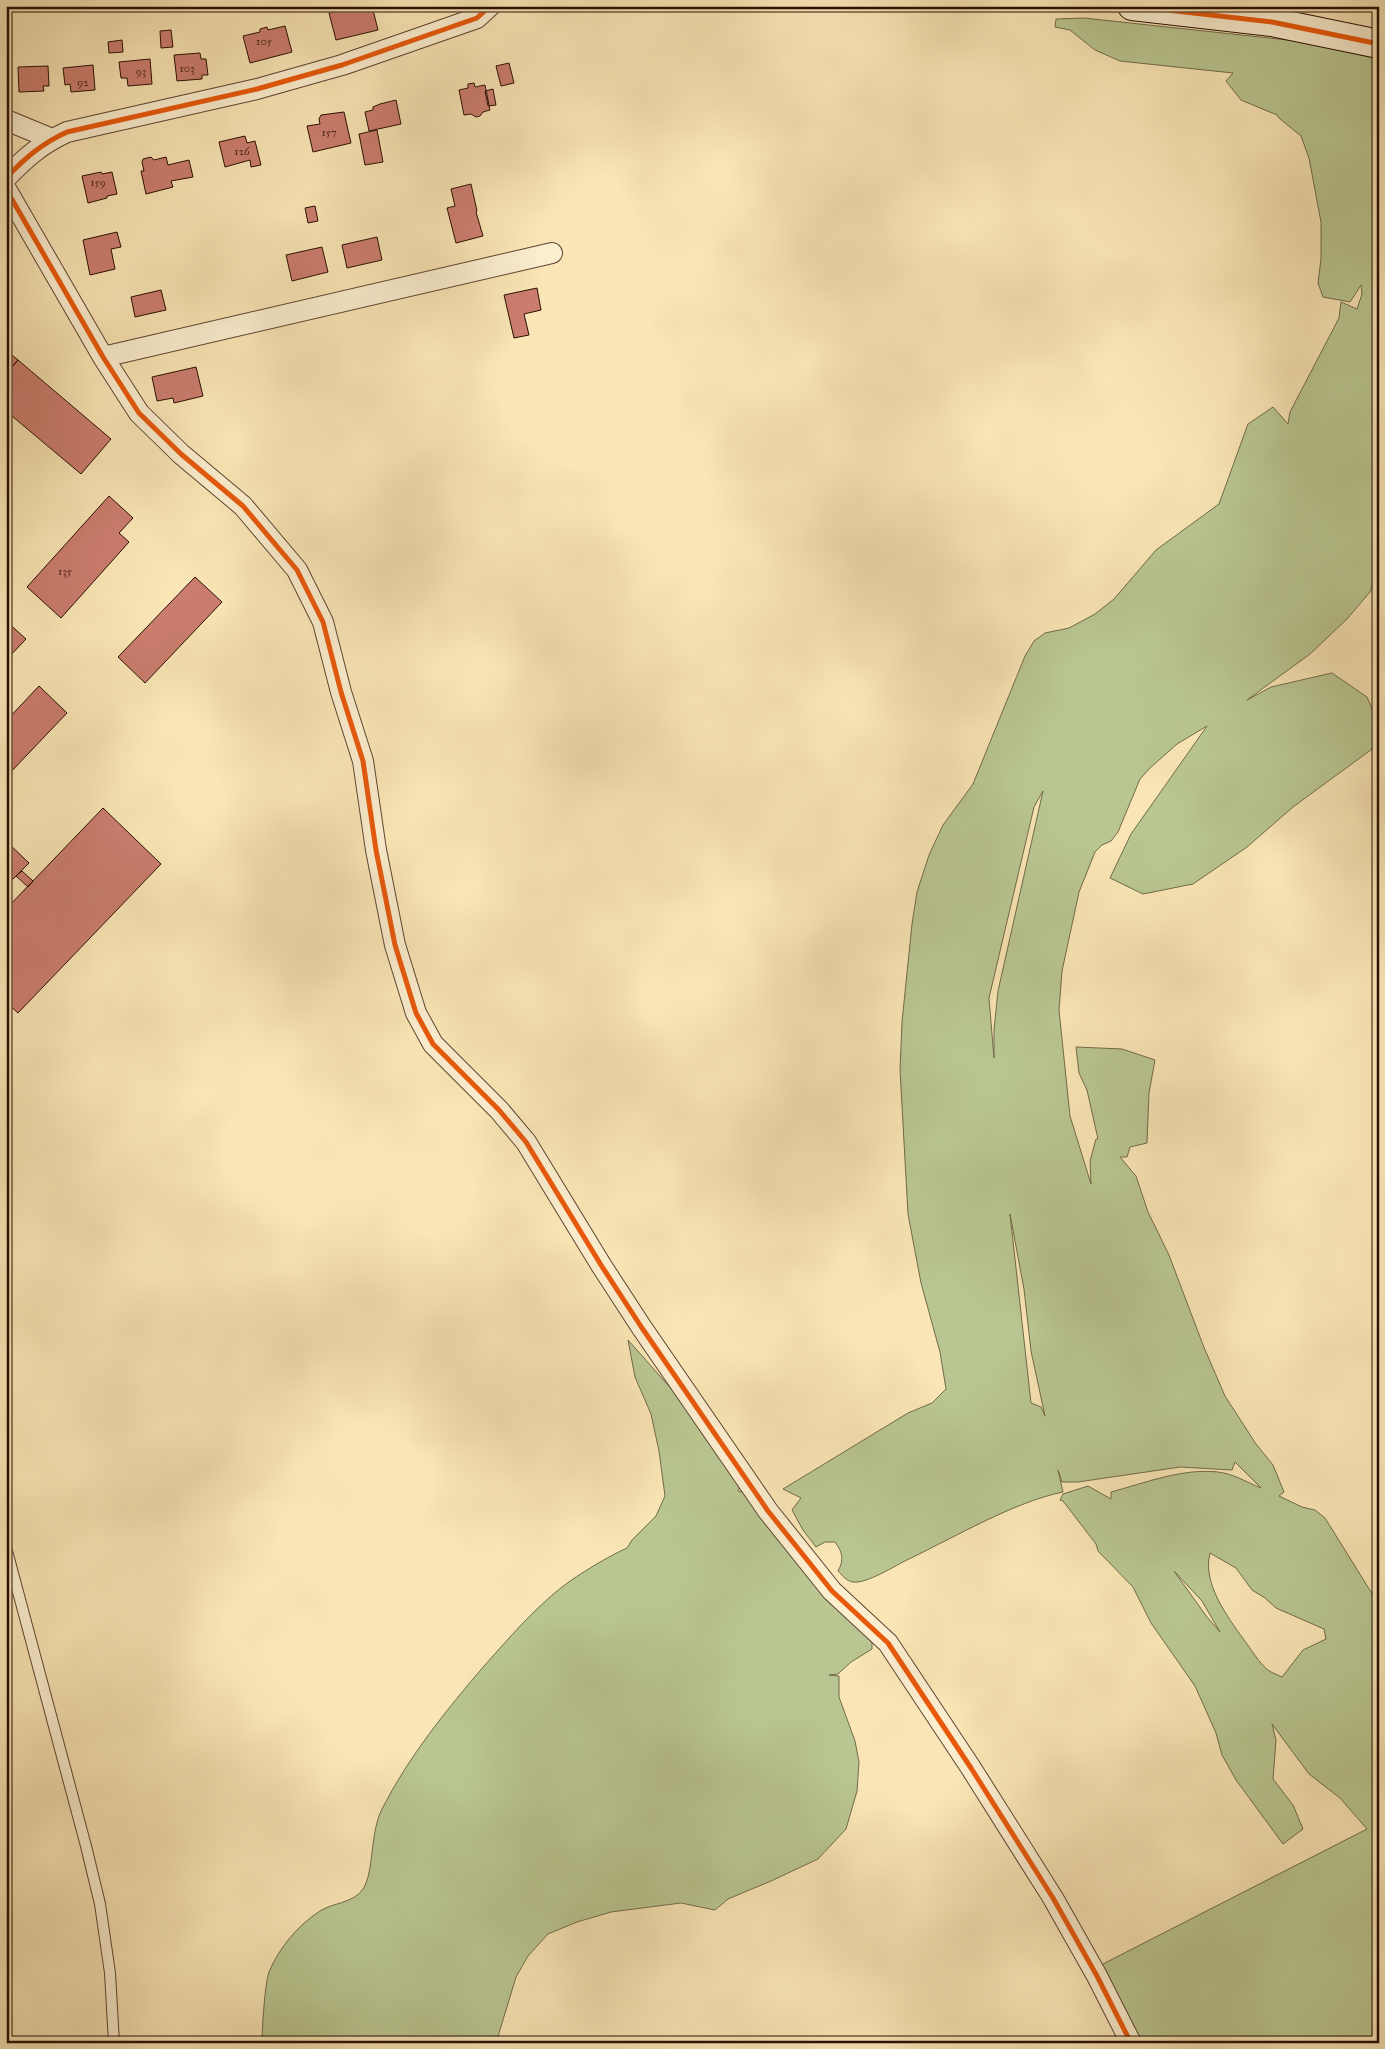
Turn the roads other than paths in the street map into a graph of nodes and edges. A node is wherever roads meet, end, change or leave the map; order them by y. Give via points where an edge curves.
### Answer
1 (490, 6) edge
2 (1132, 6) edge
3 (1379, 44) edge
4 (6, 120) edge
5 (52, 139) junction
6 (6, 178) edge
7 (6, 189) edge
8 (552, 253) dead end
9 (103, 357) junction
10 (6, 1547) edge
11 (114, 2043) edge
12 (1131, 2043) edge

1 - 5 street via 477,18 342,65 257,89 67,132
2 - 3 street via 1272,22
4 - 5 street
5 - 6 street via 28,155
7 - 9 street
8 - 9 street
9 - 12 street via 139,413 261,525 297,570 323,622 363,761 376,850 396,946 416,1013 433,1044 526,1142 642,1328 768,1510 832,1590 888,1643 1053,1898
10 - 11 lane via 100,1904 110,1973

